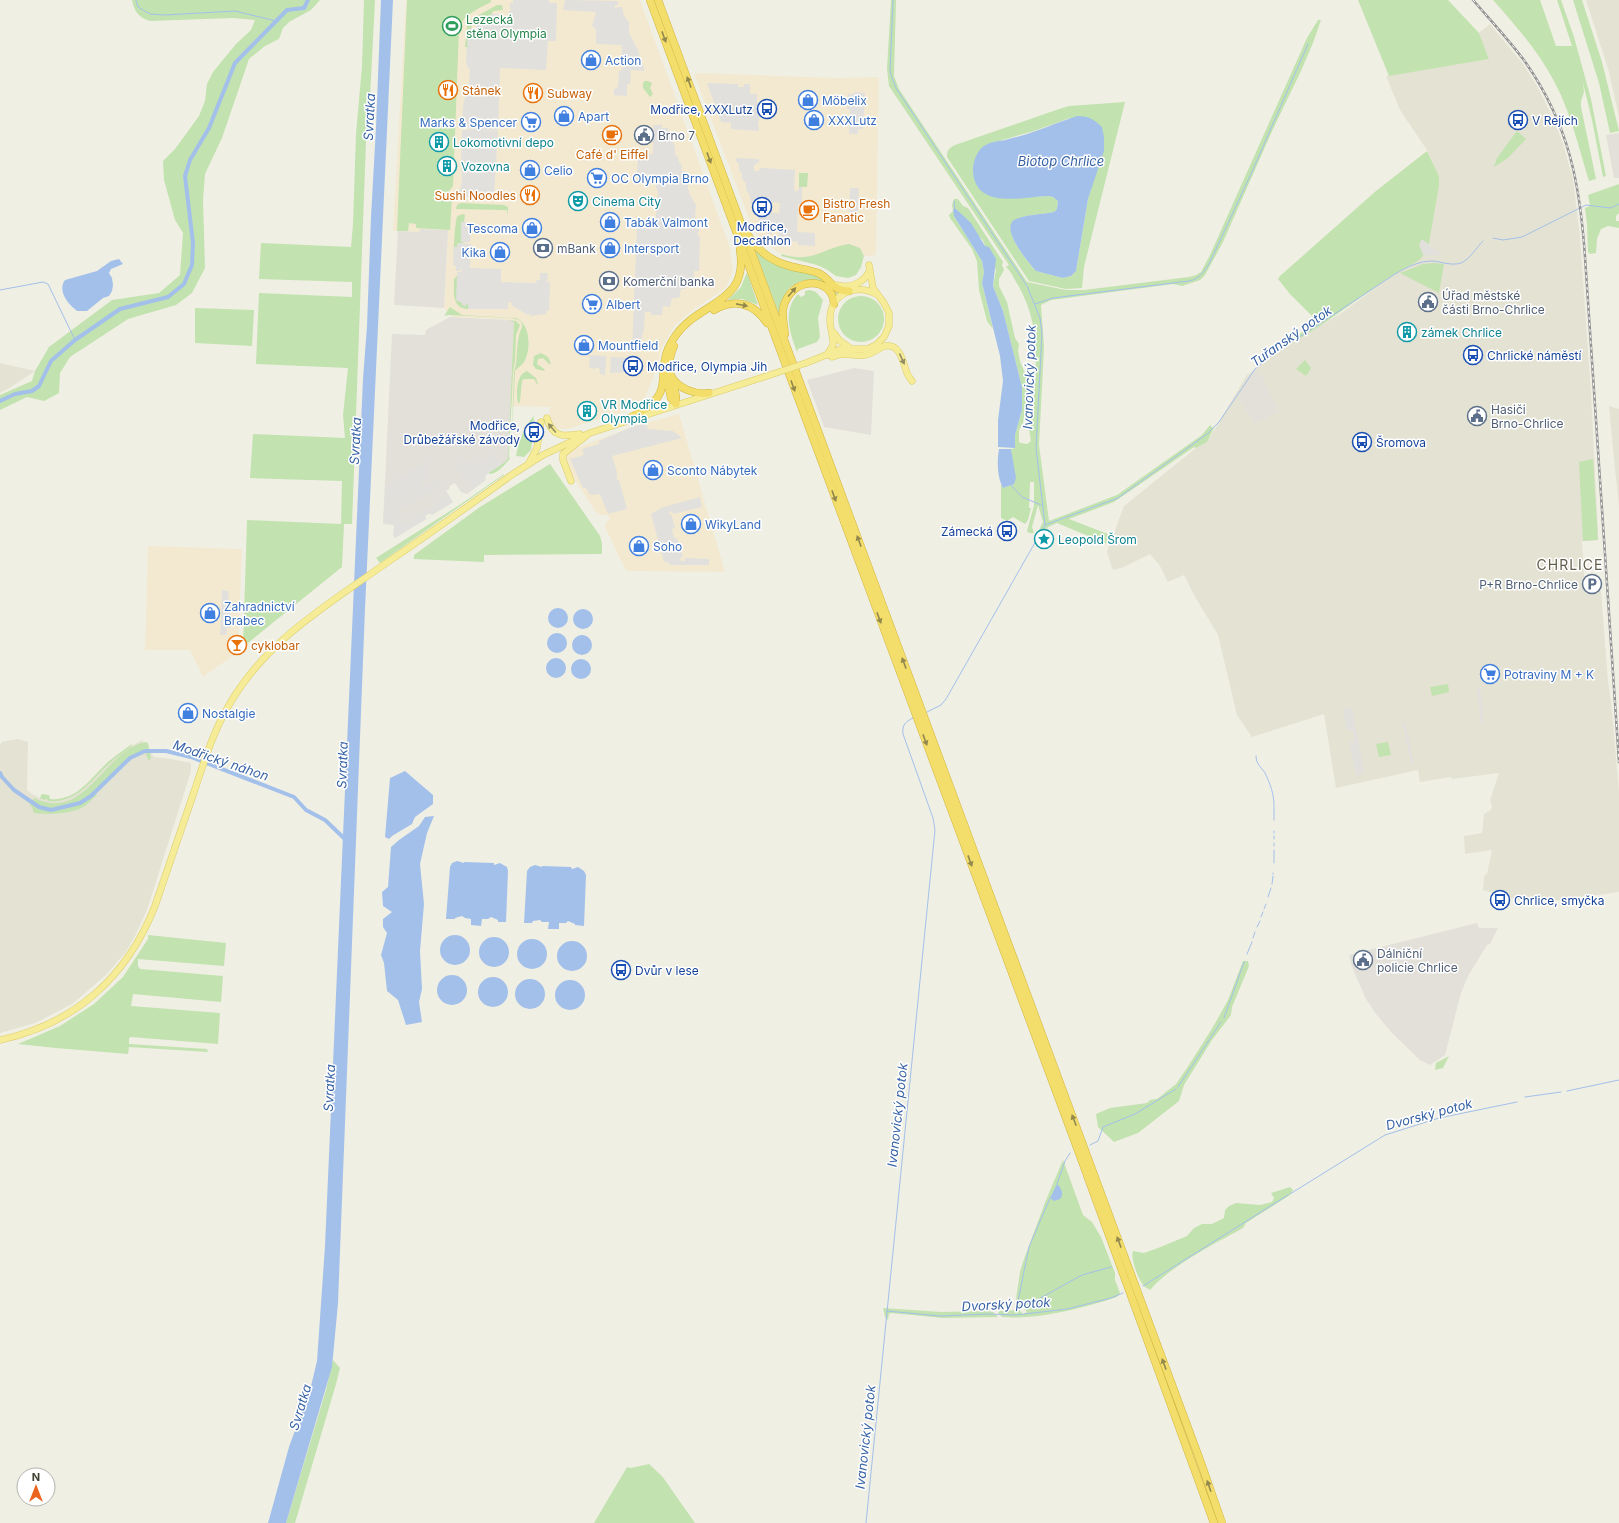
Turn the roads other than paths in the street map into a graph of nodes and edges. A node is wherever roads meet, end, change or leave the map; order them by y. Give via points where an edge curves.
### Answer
1 (650, 0) edge
2 (658, 0) edge
3 (741, 224) junction
4 (736, 233) junction
5 (869, 272) junction
6 (829, 282) junction
7 (859, 289) junction
8 (849, 291) junction
9 (876, 294) junction
10 (834, 304) junction
11 (831, 329) junction
12 (775, 337) junction
13 (671, 344) junction
14 (854, 350) junction
15 (790, 356) junction
16 (826, 356) junction
17 (816, 360) junction
18 (671, 376) junction
19 (912, 380) dead end
20 (709, 393) junction
21 (676, 404) junction
22 (546, 418) dead end
23 (624, 421) junction
24 (541, 422) dead end
25 (590, 433) junction
26 (528, 464) junction
27 (570, 481) dead end
28 (0, 1040) edge
29 (1214, 1523) edge
30 (1222, 1523) edge

1 -> 4 highway
3 -> 2 highway
3 - 6 highway via 753,243 769,258 787,266 818,273
3 - 15 highway
4 - 12 highway
4 - 13 highway via 741,262 740,277 735,286 725,297 686,324
5 - 6 main road via 861,282 853,285 842,287
5 - 7 main road via 867,282
5 - 9 main road via 870,265 872,286
6 - 8 highway via 838,290
7 - 8 main road
7 - 9 main road
8 - 10 main road via 840,296
9 - 14 main road via 889,313 888,330 876,345 868,349
10 - 11 main road via 830,317
15 -> 10 highway via 783,317 790,293 802,284 814,283 829,290
11 - 14 main road via 839,340
11 - 16 main road via 833,345
18 -> 12 highway via 670,356 678,338 693,323 719,307 736,304 753,308 762,316
12 -> 29 highway
13 - 21 highway via 666,374 671,398
13 - 23 highway via 665,355 660,393 649,406
14 - 16 main road via 841,349
30 -> 15 highway
16 - 17 main road
17 -> 19 main road via 844,354 865,355 890,346 898,352
17 - 20 main road, bridge
18 - 20 highway via 691,392
18 - 21 highway
20 - 21 main road
21 - 23 main road
25 -> 22 main road via 572,436 558,434 552,430
23 - 25 main road
24 - 26 main road via 537,448
25 - 26 main road
25 - 27 main road via 563,454
26 - 28 main road via 348,590 290,633 262,659 228,706 207,754 148,925 138,944 98,992 69,1014 33,1031

